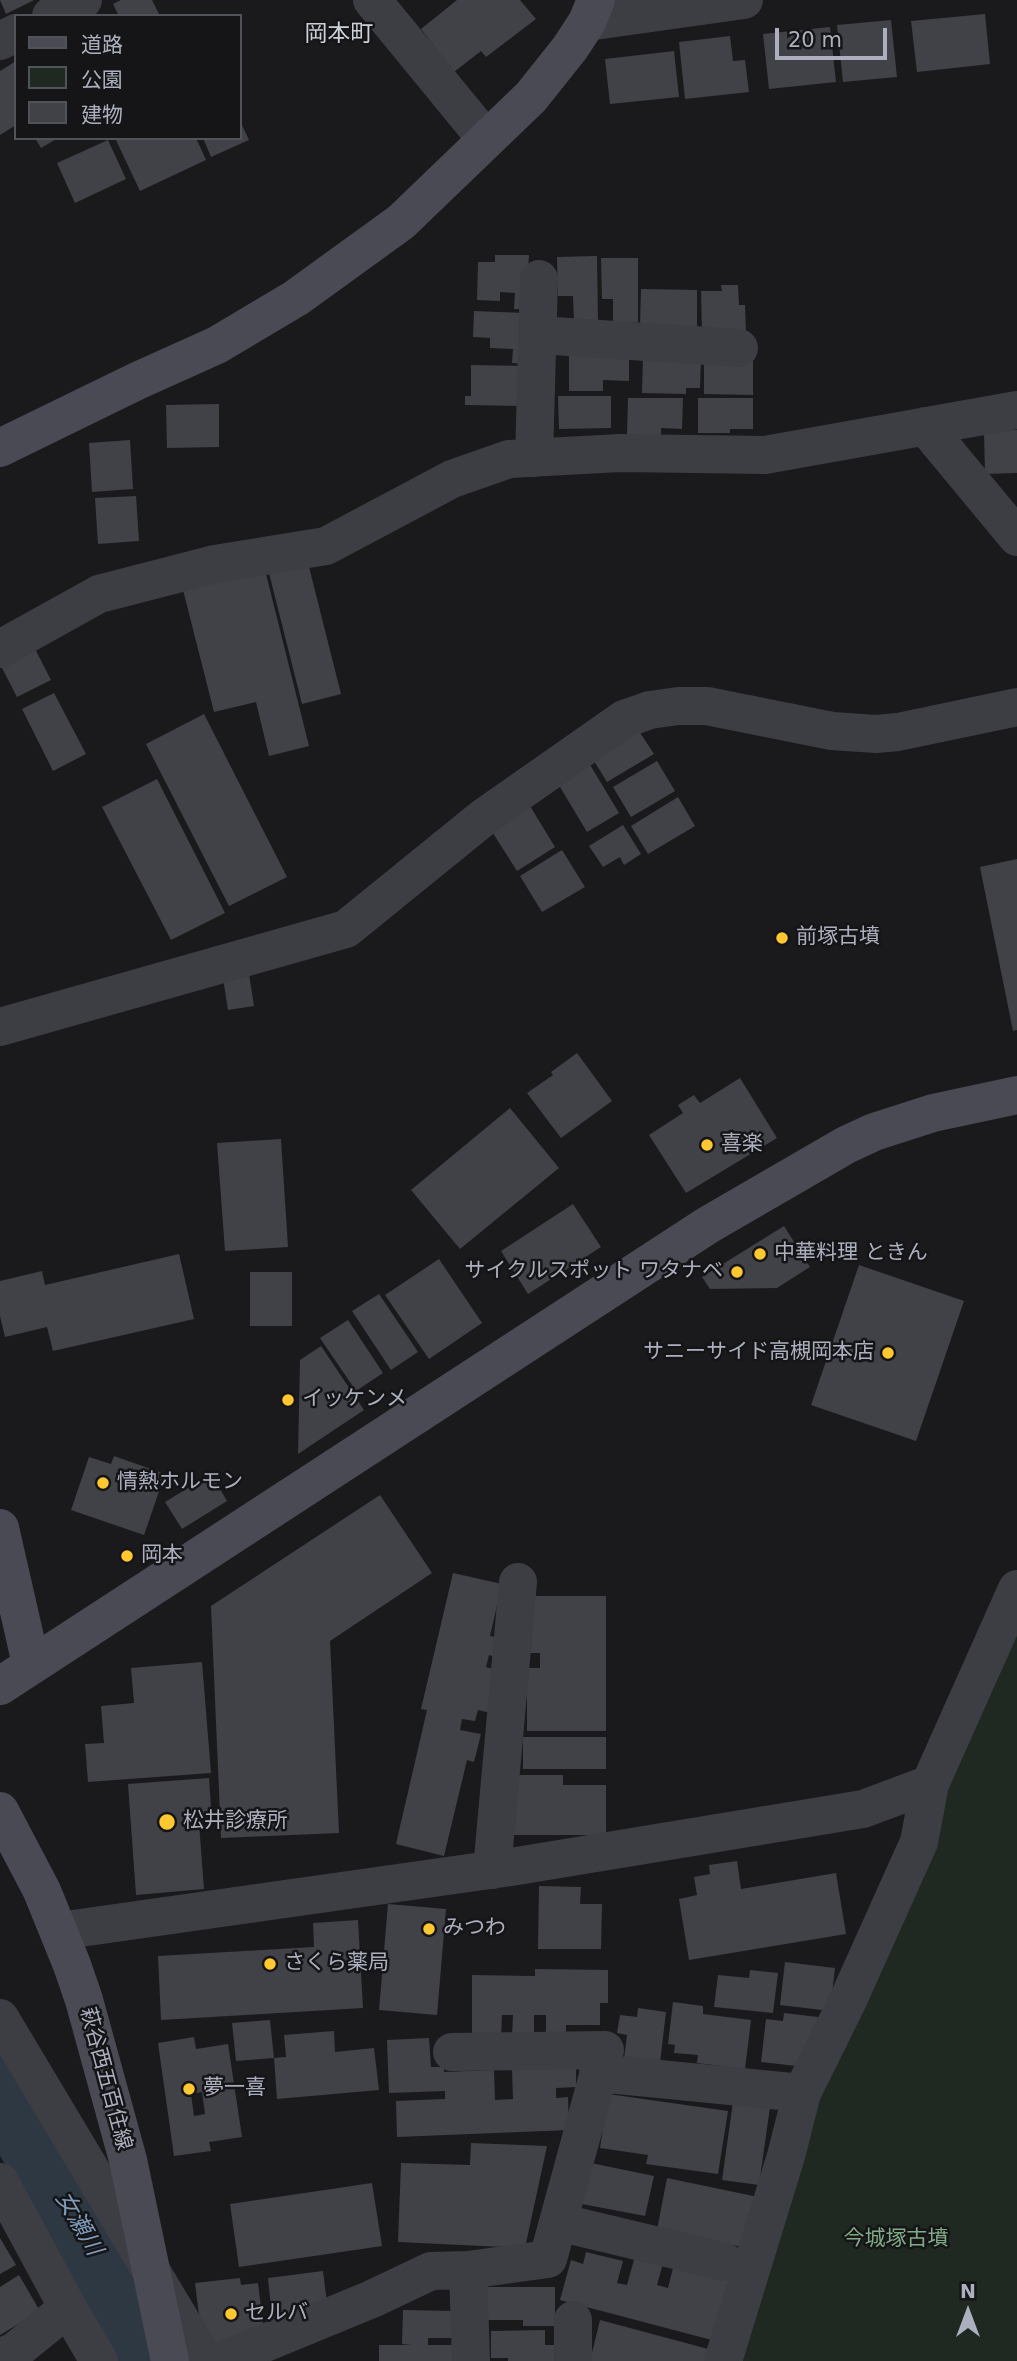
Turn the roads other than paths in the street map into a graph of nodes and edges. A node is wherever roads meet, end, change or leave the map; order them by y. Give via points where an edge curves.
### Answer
1 (83, 0) edge
2 (372, 0) edge
3 (744, 0) edge
4 (591, 11) edge
5 (55, 14) edge
6 (486, 139) junction
7 (539, 279) dead end
8 (538, 335) junction
9 (739, 348) dead end
10 (1017, 410) edge
11 (925, 426) junction
12 (0, 448) edge
13 (534, 458) junction
14 (1017, 537) edge
15 (0, 649) edge
16 (1017, 707) edge
17 (0, 1027) edge
18 (1017, 1095) edge
19 (0, 1528) edge
20 (518, 1582) dead end
21 (1017, 1589) edge
22 (31, 1664) junction
23 (0, 1686) edge
24 (930, 1784) junction
25 (0, 1811) edge
26 (492, 1870) junction
27 (59, 1931) junction
28 (0, 2018) edge
29 (452, 2052) dead end
30 (598, 2073) junction
31 (802, 2093) junction
32 (0, 2182) edge
33 (558, 2222) junction
34 (725, 2262) dead end
35 (468, 2270) junction
36 (153, 2273) junction
37 (68, 2308) junction
38 (573, 2320) dead end
39 (167, 2346) edge
40 (0, 2358) edge
41 (99, 2361) edge
42 (205, 2361) edge
43 (221, 2361) edge
44 (471, 2361) edge
45 (573, 2361) edge
46 (723, 2361) edge

1 - 5 street
2 - 6 street
3 - 4 street
4 - 6 street via 570,48 531,97
6 - 12 street via 401,222 296,298 217,345
7 - 8 street
8 - 9 street
8 - 13 street
10 - 11 street
11 - 13 street via 765,454 620,453
11 - 14 street
13 - 15 street via 509,460 452,479 326,546 215,564 100,594
16 - 17 street via 876,734 832,731 706,706 650,710 624,719 484,817 346,929
18 - 22 street via 884,1129 785,1180 696,1232
19 - 22 street
20 - 26 street
21 - 24 street
22 - 23 street
24 - 26 street via 863,1809
24 - 31 street via 919,1842
25 - 27 street, 萩谷西五百住線
26 - 27 street
27 - 36 street, 萩谷西五百住線 via 109,2089
28 - 36 street
29 - 30 street via 605,2050
30 - 31 street
30 - 33 street
31 - 46 street
32 - 37 street
33 - 34 street
33 - 35 street via 548,2259
35 - 43 street via 430,2272
35 - 44 street
36 - 39 street, 萩谷西五百住線
36 - 42 street
37 - 40 street
37 - 41 street
38 - 45 street

